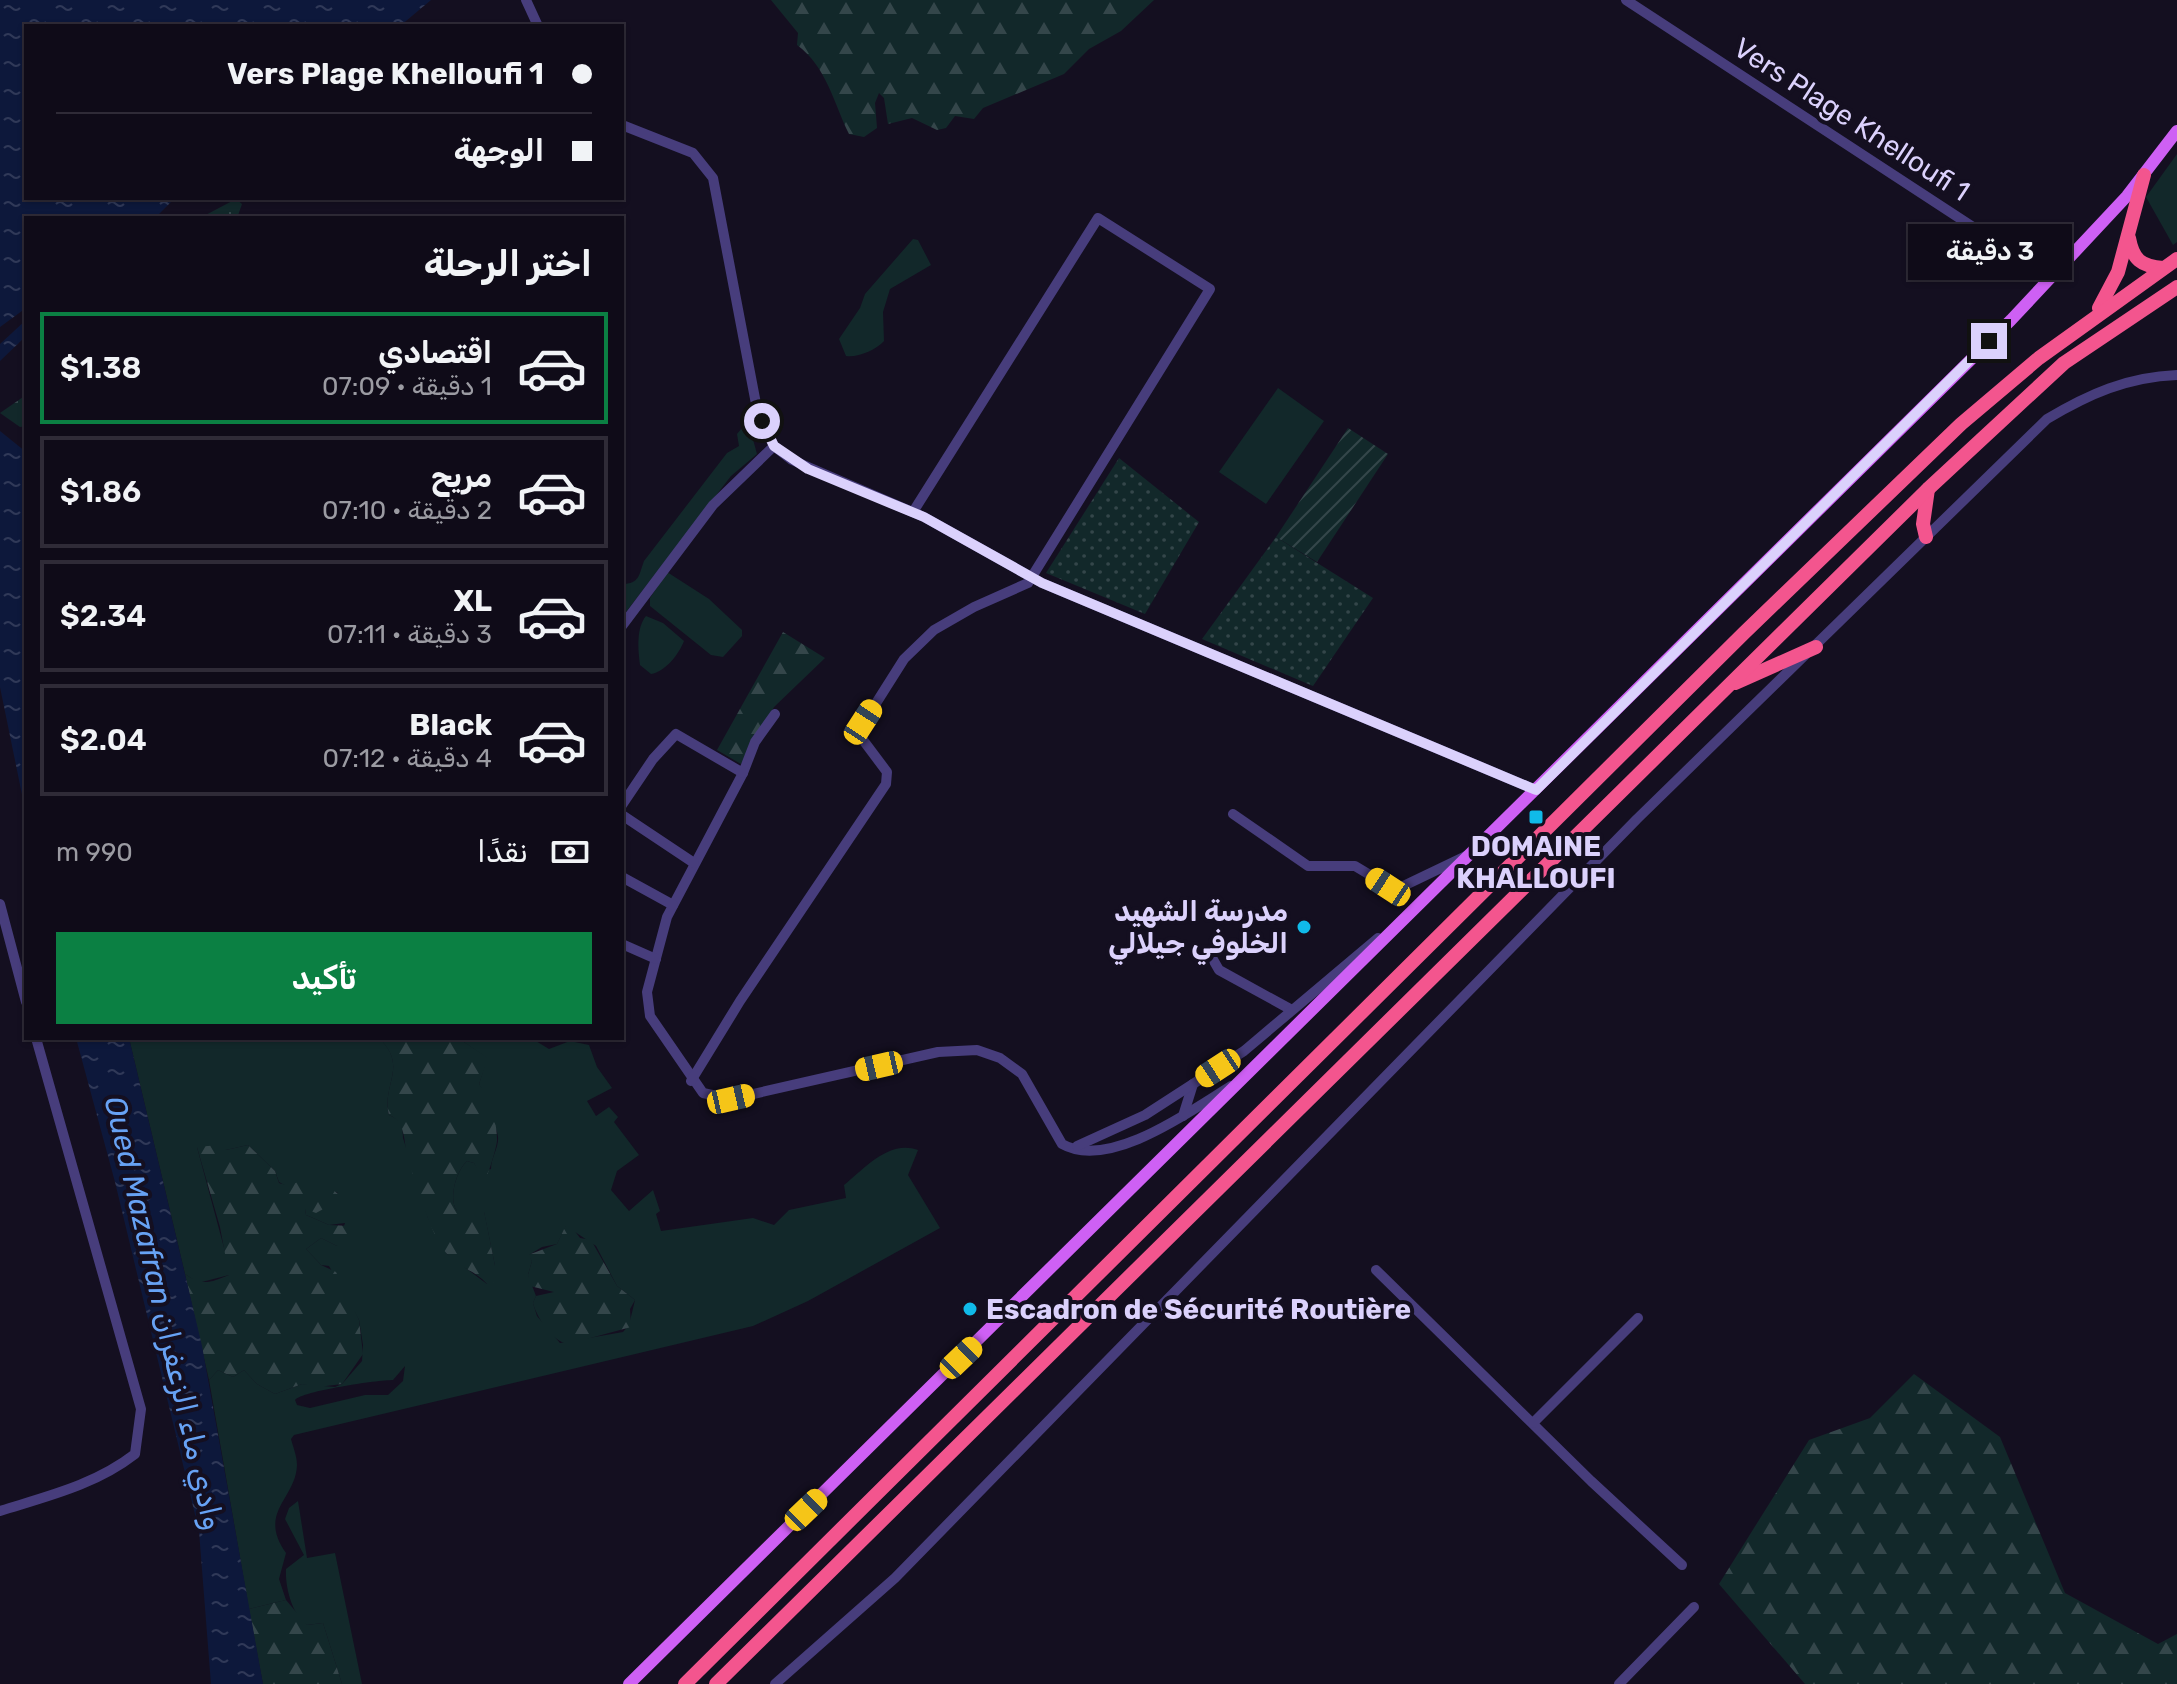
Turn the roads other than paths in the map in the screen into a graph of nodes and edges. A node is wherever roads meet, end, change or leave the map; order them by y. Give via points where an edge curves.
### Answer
1 (526, 0) edge
2 (1626, 0) edge
3 (537, 24) edge
4 (624, 126) edge
5 (2177, 131) edge
6 (2144, 175) junction
7 (2129, 236) junction
8 (2177, 259) edge
9 (2163, 268) junction
10 (2051, 278) junction
11 (2177, 287) edge
12 (2095, 315) junction
13 (2177, 375) edge
14 (774, 446) junction
15 (1928, 489) junction
16 (913, 512) junction
17 (1926, 537) junction
18 (1032, 578) junction
19 (624, 623) edge
20 (1816, 647) junction
21 (1721, 690) junction
22 (775, 714) dead end
23 (743, 773) junction
24 (1536, 790) junction
25 (624, 802) edge
26 (1233, 814) dead end
27 (624, 816) edge
28 (1471, 853) junction
29 (694, 863) junction
30 (624, 878) edge
31 (0, 904) edge
32 (673, 905) junction
33 (1414, 909) junction
34 (624, 945) edge
35 (1217, 949) dead end
36 (656, 959) junction
37 (24, 994) edge
38 (1290, 1009) junction
39 (37, 1040) edge
40 (1249, 1075) junction
41 (691, 1081) junction
42 (1193, 1084) junction
43 (1183, 1116) junction
44 (1073, 1148) junction
45 (1376, 1270) dead end
46 (1638, 1318) dead end
47 (1533, 1423) junction
48 (0, 1511) edge
49 (1682, 1565) dead end
50 (1694, 1607) dead end
51 (629, 1684) edge
52 (685, 1684) edge
53 (716, 1684) edge
54 (775, 1684) edge
55 (1619, 1684) edge

1 - 3 street
2 - 10 street, Vers Plage Khelloufi 1
4 - 14 street via 693,153 713,178 754,397
5 - 6 main road
6 - 7 highway
6 - 10 main road
7 - 9 highway via 2140,263
7 - 12 highway via 2115,281
8 - 9 highway
9 - 12 highway
10 - 24 main road
11 - 15 highway via 2064,363
12 - 52 highway via 1961,424 1744,633
13 - 17 street via 2127,380 2047,419
14 - 16 street via 808,469
14 - 19 street via 713,505
15 - 17 highway
15 - 21 highway
16 - 18 street
16 - 18 street via 1098,218 1210,289
17 - 20 street
18 - 24 street
18 - 41 street via 1023,588 934,630 904,659 861,727 863,740 887,772 886,784
20 - 21 highway
20 - 54 street via 1637,819 895,1578
21 - 53 highway
22 - 23 street via 755,742
23 - 25 street via 676,734
23 - 29 street
24 - 28 main road
26 - 28 street via 1308,866 1355,866 1395,890
27 - 29 street
28 - 33 main road
29 - 32 street
30 - 32 street
31 - 37 street
32 - 36 street
33 - 38 street
33 - 40 main road
34 - 36 street
35 - 38 street via 1211,956 1219,970
36 - 41 street via 647,1008
38 - 42 street via 1244,1051
39 - 48 street via 141,1409 135,1454 112,1472
40 - 43 street
40 - 51 main road
41 - 44 street via 711,1097 731,1099 938,1052 977,1050 1013,1065 1062,1144
42 - 43 street
42 - 44 street via 1145,1115
43 - 44 street via 1127,1146
45 - 47 street
46 - 47 street
47 - 49 street
50 - 55 street

